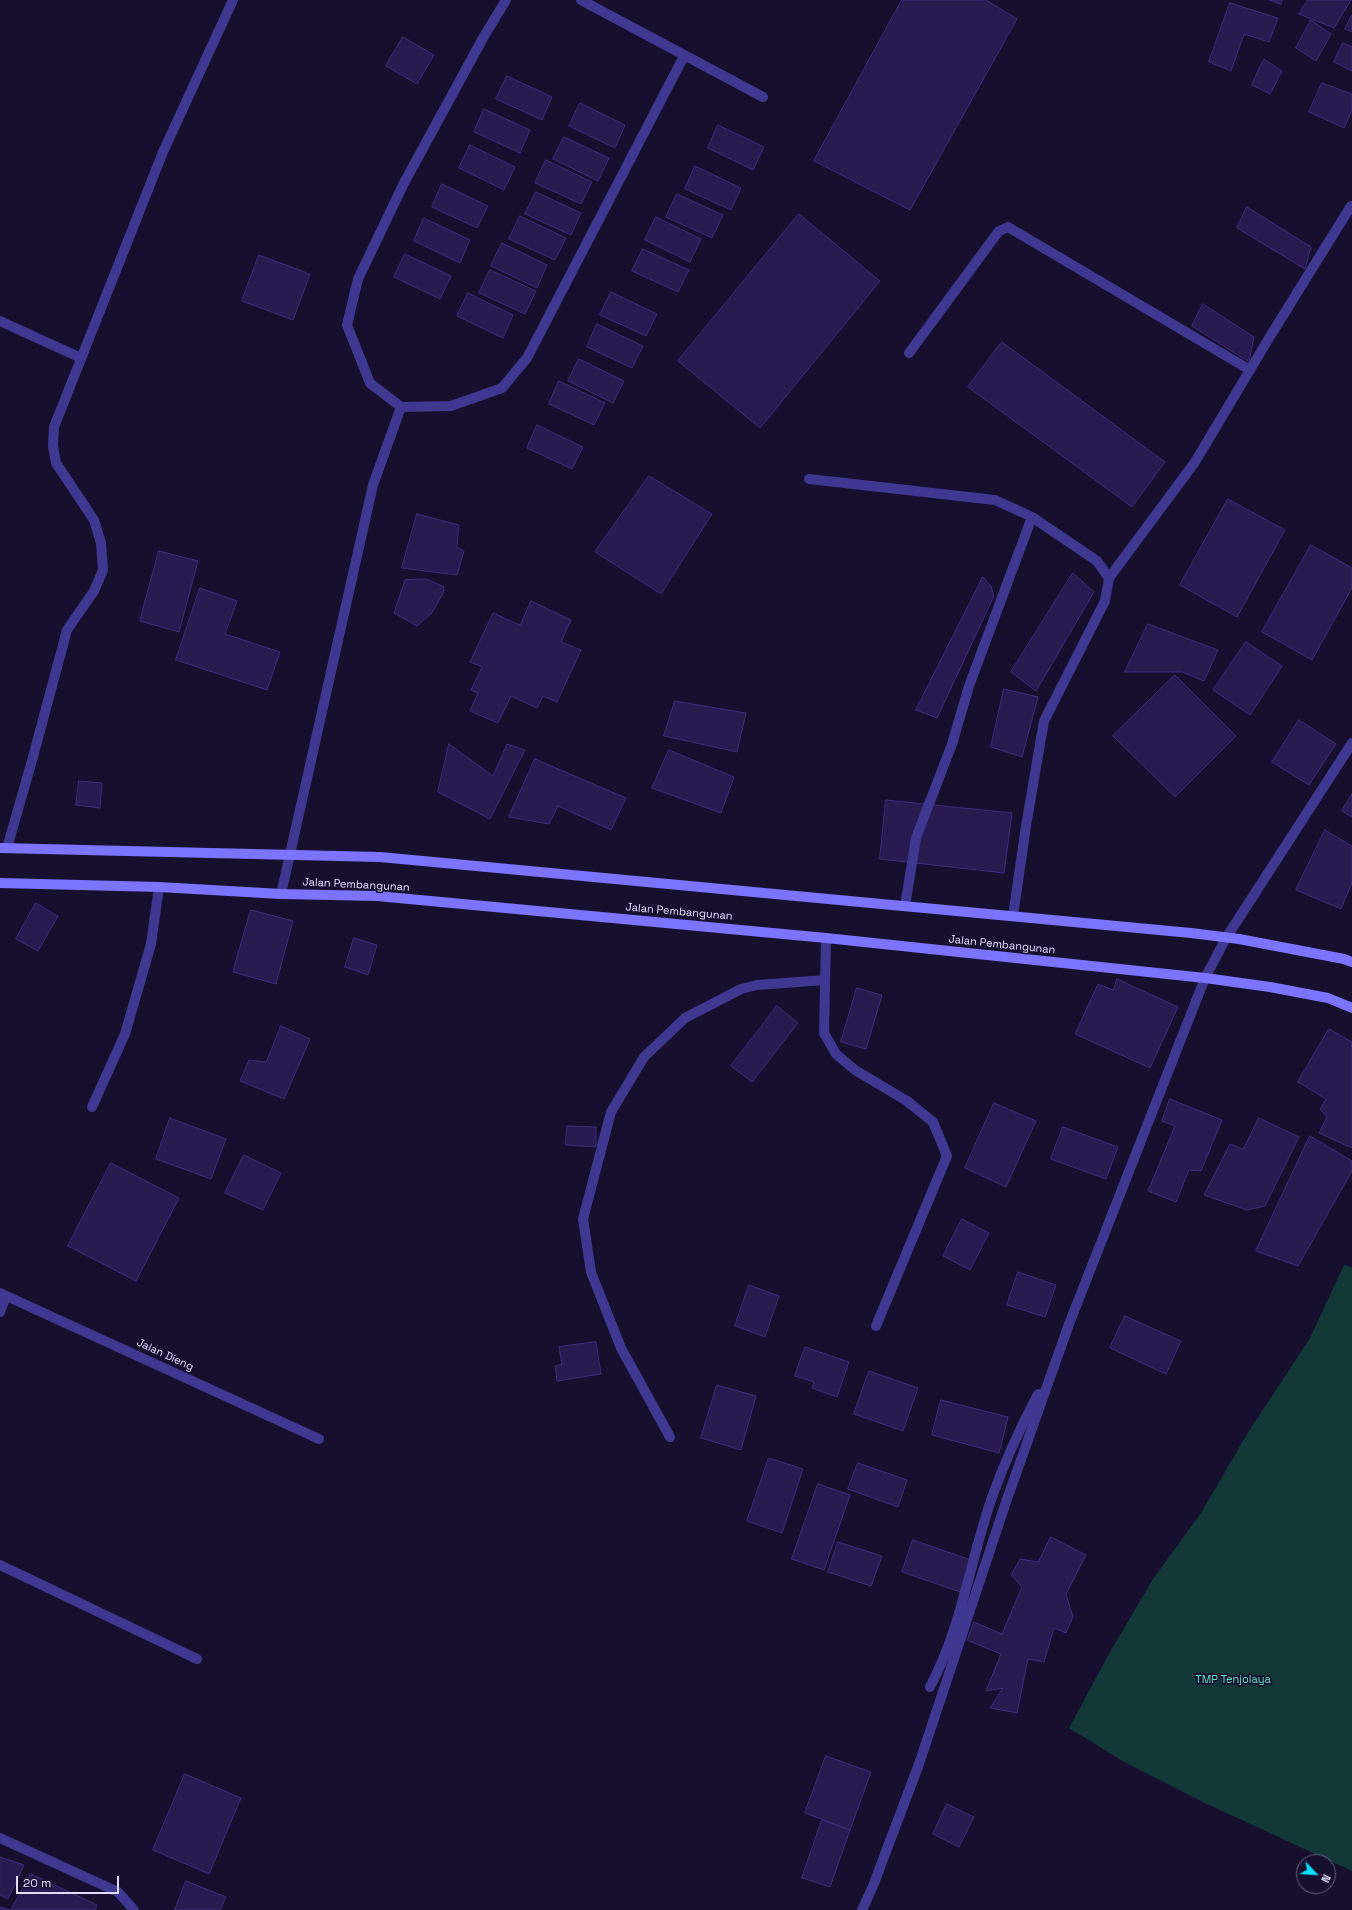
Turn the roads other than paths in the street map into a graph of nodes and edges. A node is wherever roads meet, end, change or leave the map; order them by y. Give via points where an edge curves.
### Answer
1 (233, 0) edge
2 (506, 0) edge
3 (581, 0) edge
4 (684, 56) junction
5 (763, 98) dead end
6 (1351, 206) dead end
7 (0, 321) edge
8 (909, 352) dead end
9 (80, 358) junction
10 (1250, 370) junction
11 (400, 407) junction
12 (809, 479) dead end
13 (1032, 517) junction
14 (1109, 578) junction
15 (1352, 742) edge
16 (3, 848) edge
17 (291, 855) junction
18 (0, 883) edge
19 (158, 887) junction
20 (281, 894) junction
21 (905, 906) junction
22 (1013, 916) junction
23 (826, 938) junction
24 (1226, 938) junction
25 (1352, 962) edge
26 (1205, 978) junction
27 (825, 980) junction
28 (1352, 1008) edge
29 (92, 1107) dead end
30 (3, 1295) edge
31 (0, 1312) edge
32 (876, 1326) dead end
33 (1054, 1364) junction
34 (670, 1437) dead end
35 (319, 1439) dead end
36 (0, 1565) edge
37 (197, 1659) dead end
38 (930, 1687) dead end
39 (0, 1838) edge
40 (134, 1910) edge
41 (862, 1910) edge

1 - 9 street via 163,152
2 - 11 street via 404,183 358,279 347,325 370,383
3 - 4 street
4 - 5 street
4 - 11 street via 527,358 502,388 451,406
6 - 10 street
7 - 9 street
8 - 10 street via 999,231 1008,226
9 - 16 street via 54,427 53,446 56,463 94,520 101,543 102,570 94,591 67,630 33,757
10 - 14 street via 1195,462
11 - 17 street via 373,485
12 - 13 street via 995,500
13 - 14 street via 1097,561
13 - 21 street via 916,838
14 - 22 street via 1105,602 1044,721
15 - 24 street
16 - 17 main road
17 - 20 street
17 - 21 main road via 380,857
18 - 19 main road, Jalan Pembangunan
19 - 20 main road, Jalan Pembangunan
19 - 29 street via 151,944 125,1034
20 - 23 main road, Jalan Pembangunan via 377,896
21 - 22 main road
22 - 24 main road
23 - 26 main road, Jalan Pembangunan
23 - 27 street
24 - 25 main road
24 - 26 street
26 - 28 main road, Jalan Pembangunan via 1270,986 1328,998
26 - 33 street
27 - 32 street via 824,1033 836,1054 855,1070 907,1100 933,1122 947,1156
27 - 34 street via 757,985 741,990 685,1018 644,1057 611,1112 583,1219 591,1272 621,1348
30 - 31 street
30 - 35 street, Jalan Dieng
33 - 38 street via 1014,1439 991,1500 965,1593 940,1667
33 - 41 street via 919,1764
36 - 37 street
39 - 40 street via 118,1892

